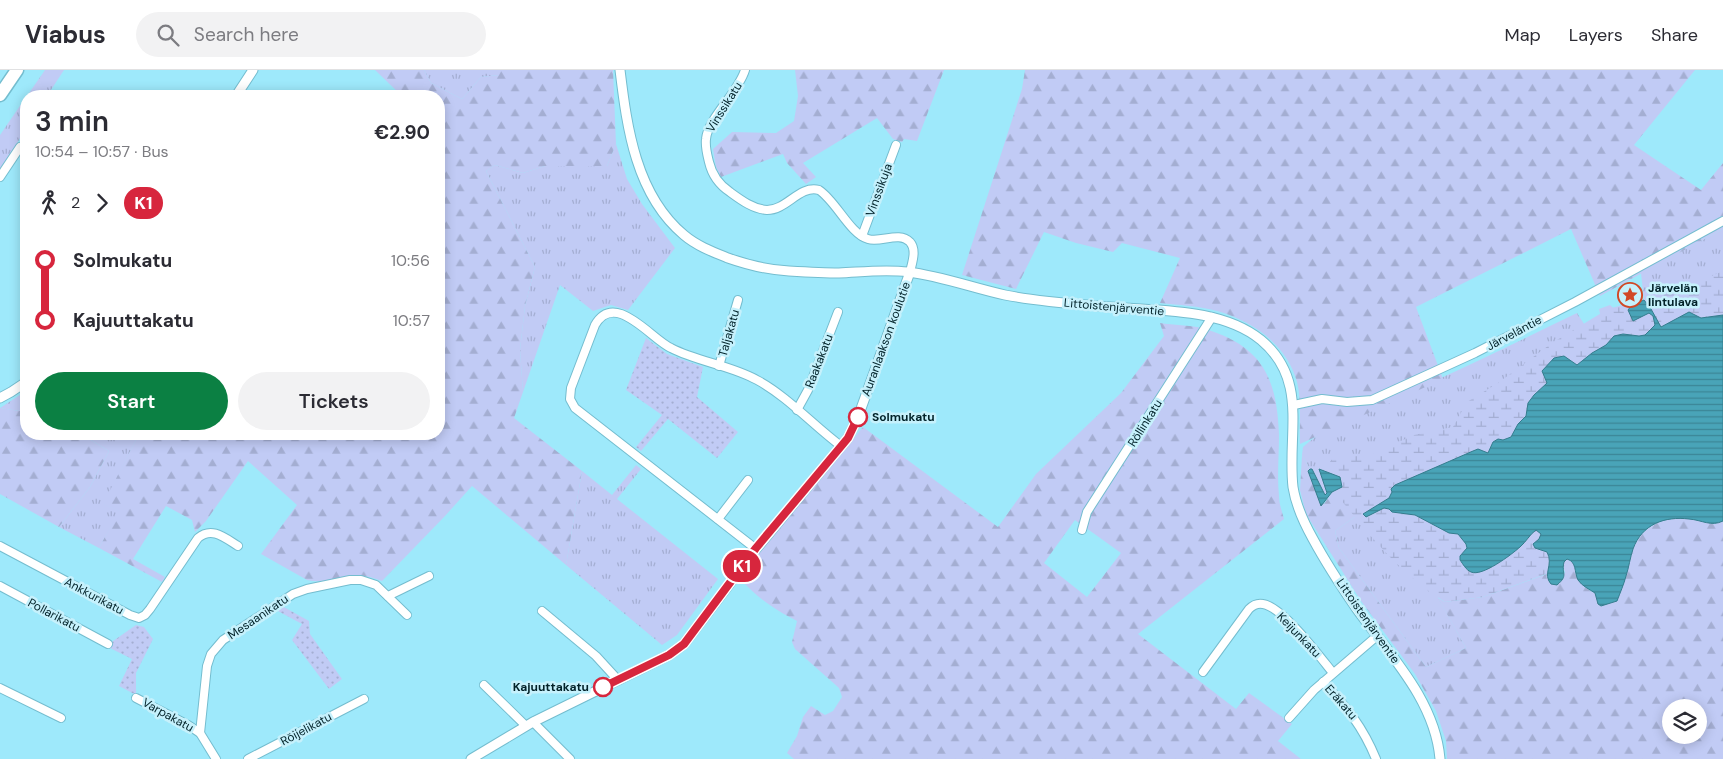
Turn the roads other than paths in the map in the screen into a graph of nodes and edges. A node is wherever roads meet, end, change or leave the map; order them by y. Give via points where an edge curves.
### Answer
1 (17, 70) edge
2 (254, 70) edge
3 (620, 70) edge
4 (745, 70) edge
5 (240, 90) edge
6 (0, 95) edge
7 (896, 145) dead end
8 (20, 147) dead end
9 (0, 177) edge
10 (1723, 221) edge
11 (862, 236) junction
12 (910, 272) junction
13 (738, 300) dead end
14 (838, 312) dead end
15 (1212, 317) junction
16 (719, 366) junction
17 (20, 386) edge
18 (0, 398) edge
19 (1294, 405) junction
20 (797, 410) junction
21 (841, 446) junction
22 (748, 480) dead end
23 (718, 519) junction
24 (1082, 530) dead end
25 (0, 546) edge
26 (238, 546) dead end
27 (756, 548) junction
28 (429, 576) dead end
29 (0, 586) edge
30 (388, 596) junction
31 (542, 611) dead end
32 (407, 614) dead end
33 (1377, 636) junction
34 (108, 644) dead end
35 (1203, 672) dead end
36 (1333, 673) junction
37 (618, 680) junction
38 (1323, 682) junction
39 (484, 685) dead end
40 (0, 688) edge
41 (136, 698) dead end
42 (364, 699) dead end
43 (60, 718) dead end
44 (1289, 718) dead end
45 (530, 724) junction
46 (200, 734) junction
47 (216, 759) edge
48 (248, 759) edge
49 (472, 759) edge
50 (570, 759) edge
51 (1376, 759) edge
52 (1440, 759) edge

1 - 6 highway
2 - 5 street
3 - 12 street, Littoistenjärventie via 630,136 642,174 665,214 692,241 736,260 775,270
4 - 11 street, Vinssikatu via 706,136 710,167 716,180 744,202 765,210 782,206 807,190 819,190
7 - 11 street, Vinssikuja
8 - 9 street
10 - 19 street, Järveläntie via 1475,354 1372,400 1322,399
11 - 12 street via 869,240 900,237 908,241 913,255
12 - 15 street, Littoistenjärventie via 1032,300
12 - 21 street, Auranlaakson koulutie via 856,424
13 - 16 street, Taljakatu
14 - 20 street, Raakakatu
15 - 19 street, Littoistenjärventie via 1244,329 1267,346 1286,372
15 - 24 street, Röllinkatu via 1087,512
16 - 20 street via 758,380
16 - 23 street via 668,347 631,319 617,312 609,313 599,318 595,325 570,396 580,413
17 - 18 street
19 - 33 street, Littoistenjärventie via 1292,475 1301,516 1322,555
20 - 21 street
21 - 27 street, Auranlaakson koulutie
22 - 23 street
23 - 27 street
25 - 26 street, Ankkurikatu via 139,618 150,609 202,534 216,533
27 - 37 street, Auranlaakson koulutie via 679,648
28 - 30 street
29 - 34 street, Pollarikatu
30 - 32 street, Mesaanikatu
30 - 46 street, Mesaanikatu via 361,580 307,589 286,598 223,640 211,654 207,666
31 - 37 street via 602,662
33 - 36 street, Eräkatu
33 - 52 street, Littoistenjärventie via 1424,706 1437,739
35 - 36 street, Keijunkatu via 1247,611 1262,603 1295,628
36 - 38 street, Eräkatu
37 - 45 street, Auranlaakson koulutie
38 - 44 street
38 - 51 street, Eräkatu via 1353,715
39 - 45 street
40 - 43 street
41 - 46 street, Varpakatu
42 - 48 street, Röijelikatu
45 - 49 street, Auranlaakson koulutie
45 - 50 street
46 - 47 street

